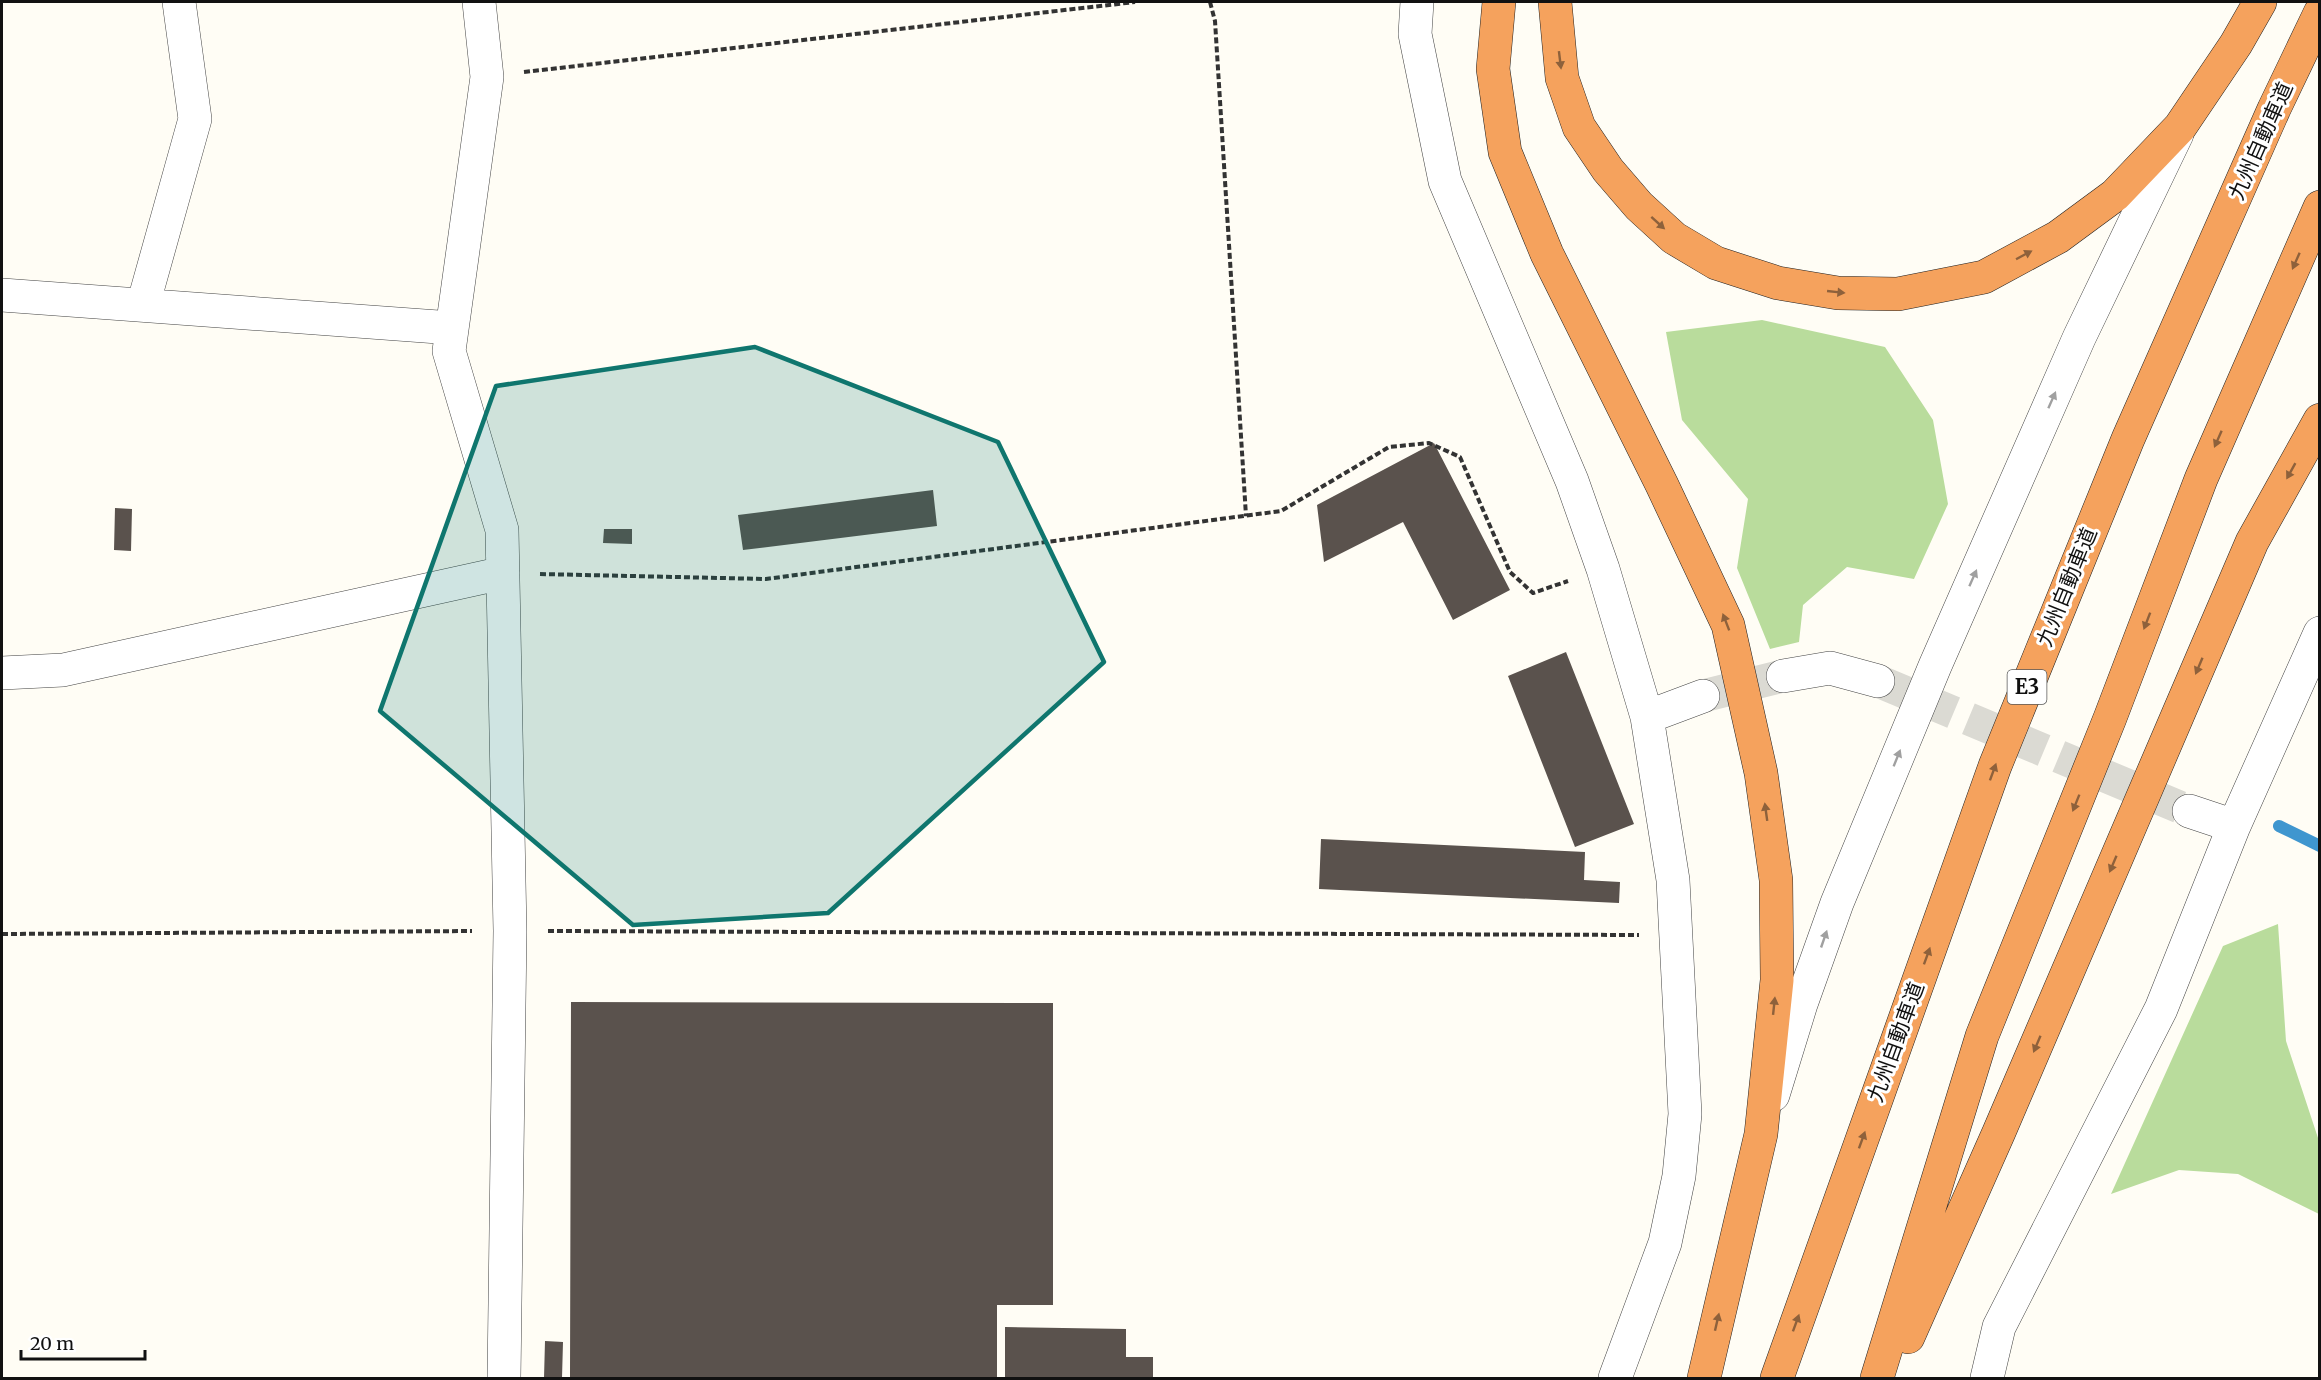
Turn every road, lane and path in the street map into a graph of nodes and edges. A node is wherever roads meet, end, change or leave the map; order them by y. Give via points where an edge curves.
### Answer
1 (179, 2) edge
2 (479, 2) edge
3 (1135, 2) edge
4 (1210, 2) edge
5 (1417, 2) edge
6 (1499, 2) edge
7 (1555, 2) edge
8 (2260, 2) edge
9 (2319, 13) edge
10 (487, 77) junction
11 (2180, 127) junction
12 (2319, 207) edge
13 (2, 295) edge
14 (143, 305) junction
15 (452, 328) junction
16 (2319, 420) edge
17 (1246, 516) junction
18 (1603, 569) junction
19 (503, 573) junction
20 (2319, 633) edge
21 (2, 673) edge
22 (1783, 676) tunnel mouth
23 (1878, 681) tunnel mouth
24 (1703, 696) tunnel mouth
25 (1647, 717) junction
26 (2189, 811) tunnel mouth
27 (2234, 826) junction
28 (510, 931) junction
29 (2, 934) edge
30 (1676, 935) junction
31 (1761, 1134) junction
32 (504, 1378) edge
33 (1615, 1378) edge
34 (1704, 1378) edge
35 (1777, 1378) edge
36 (1877, 1378) edge
37 (1890, 1378) edge
38 (1987, 1378) edge

1 - 14 street via 195,119
2 - 10 street
3 - 10 path
4 - 17 path via 1215,21
5 - 18 street via 1415,34 1445,181 1572,481
31 -> 6 highway via 1777,980 1776,880 1761,773 1728,625 1547,254 1505,152 1493,69
7 -> 11 highway via 1562,78 1579,127 1608,170 1674,238 1716,263 1778,283 1838,293 1898,294 1984,277 2058,237 2115,195
8 - 11 highway
35 -> 9 highway, 九州自動車道 / E3 via 1995,766 2128,439
10 - 15 street
31 -> 11 street via 1837,903 1930,677 2079,338
12 -> 36 highway via 2201,479 1982,1036
13 - 14 street
14 - 15 street
15 - 19 street via 449,351 501,530
16 -> 37 highway via 2252,542
17 - 18 path via 1281,511 1389,447 1429,443 1460,457 1510,572 1533,593
17 - 19 path via 766,579
18 - 25 street
19 - 21 street via 63,670
19 - 28 street
20 - 27 street
22 - 23 street via 1830,668
24 - 25 street
25 - 30 street via 1673,880
26 - 27 street
27 - 38 street via 2161,1009 1999,1327
28 - 29 path
28 - 30 path
28 - 32 street
30 - 33 street via 1685,1114 1679,1176 1665,1243
34 -> 31 highway

